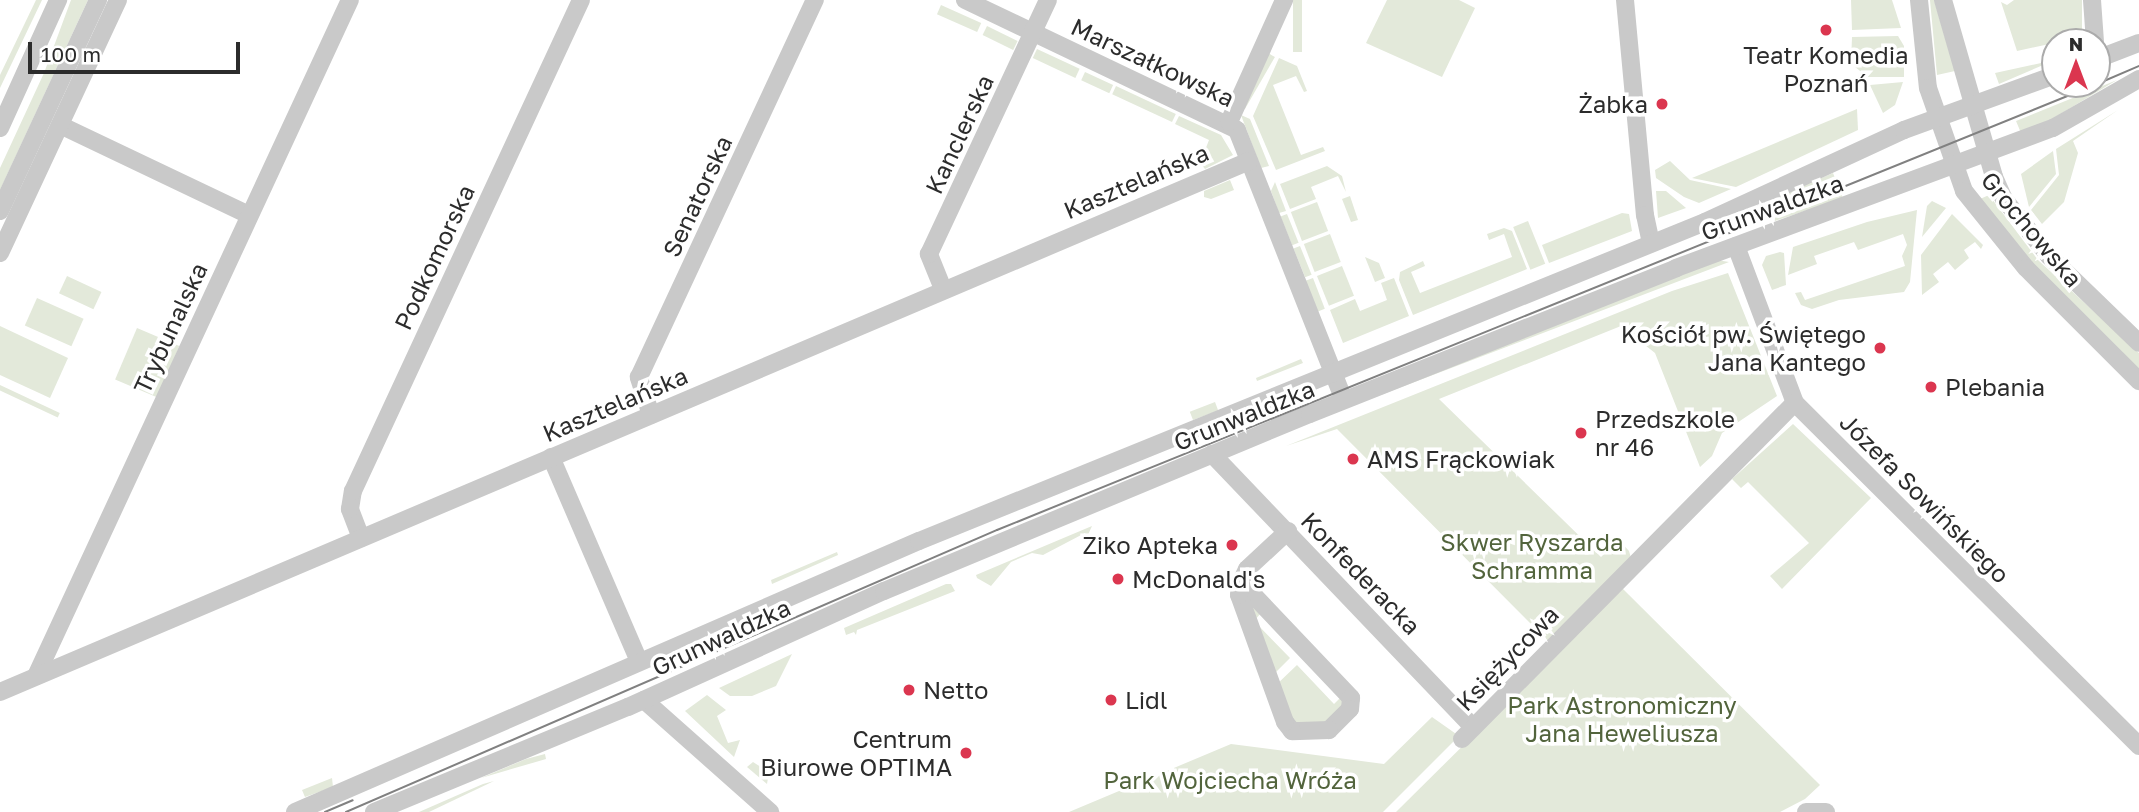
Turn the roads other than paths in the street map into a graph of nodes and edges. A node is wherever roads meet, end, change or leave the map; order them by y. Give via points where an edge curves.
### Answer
1 (58, 0) edge
2 (98, 0) edge
3 (118, 0) edge
4 (350, 0) edge
5 (581, 0) edge
6 (815, 0) edge
7 (965, 0) edge
8 (1048, 0) edge
9 (1284, 0) edge
10 (1625, 0) edge
11 (1919, 0) edge
12 (1942, 0) edge
13 (2092, 0) edge
14 (2095, 28) edge
15 (1033, 33) junction
16 (2139, 43) edge
17 (2111, 48) edge
18 (2139, 79) edge
19 (2041, 80) edge
20 (1974, 105) junction
21 (1939, 118) junction
22 (1229, 122) junction
23 (60, 125) junction
24 (0, 128) edge
25 (1987, 153) junction
26 (1249, 161) junction
27 (1954, 165) junction
28 (0, 211) edge
29 (249, 215) junction
30 (1651, 243) junction
31 (1736, 246) junction
32 (0, 253) edge
33 (943, 289) junction
34 (2139, 343) edge
35 (1332, 371) junction
36 (2139, 381) edge
37 (1345, 400) junction
38 (1795, 403) junction
39 (1245, 407) junction
40 (650, 415) junction
41 (1257, 436) junction
42 (1212, 454) junction
43 (551, 457) junction
44 (1288, 531) junction
45 (361, 538) junction
46 (1241, 582) junction
47 (639, 662) junction
48 (36, 676) junction
49 (0, 692) edge
50 (644, 700) junction
51 (1468, 733) joint
52 (2139, 746) edge
53 (295, 812) edge
54 (374, 812) edge
55 (770, 812) edge
56 (1806, 812) edge
57 (1826, 812) edge

1 - 24 street
2 - 28 street
3 - 23 street
4 - 29 street, Trybunalska
5 - 45 street, Podkomorska via 353,491 350,509
6 - 40 street, Senatorska via 639,377
7 - 15 street, Marszałkowska
8 - 15 street, Kanclerska
9 - 22 street
10 - 30 street via 1644,215
11 - 21 street, Grochowska via 1928,88
12 - 20 street, Grochowska
13 - 14 street
15 - 22 street, Marszałkowska
15 - 33 street, Kanclerska via 929,254
16 - 17 street
18 - 25 street, Grunwaldzka via 2053,128
19 - 20 street, Grunwaldzka
20 - 21 street, Grunwaldzka
20 - 25 street, Grochowska
21 - 27 street, Grochowska
21 - 30 street, Grunwaldzka
22 - 26 street, Marszałkowska
23 - 29 street
23 - 32 street
25 - 27 street, Grunwaldzka
25 - 34 street, Grochowska via 1997,185 2025,230
26 - 33 street, Kasztelańska
26 - 35 street, Marszałkowska
27 - 31 street, Grunwaldzka
27 - 36 street, Grochowska via 1964,191 2019,259
29 - 48 street, Trybunalska
30 - 35 street, Grunwaldzka
31 - 37 street, Grunwaldzka
31 - 38 street, Józefa Sowińskiego
33 - 40 street, Kasztelańska
35 - 37 street, Marszałkowska
35 - 39 street, Grunwaldzka
37 - 41 street, Grunwaldzka
38 - 51 street, Księżycowa
38 - 52 street, Józefa Sowińskiego
39 - 41 street
39 - 47 street, Grunwaldzka
40 - 43 street, Kasztelańska
41 - 42 street, Grunwaldzka
42 - 44 street, Konfederacka
42 - 50 street, Grunwaldzka via 884,591
43 - 45 street, Kasztelańska
43 - 47 street
44 - 46 street via 1247,569
44 - 51 street, Konfederacka
45 - 48 street, Kasztelańska
46 - 46 street via 1239,595 1285,722 1292,731 1329,730 1350,709 1351,698
47 - 53 street, Grunwaldzka
48 - 49 street, Kasztelańska
50 - 54 street, Grunwaldzka
50 - 55 street
56 - 57 street

